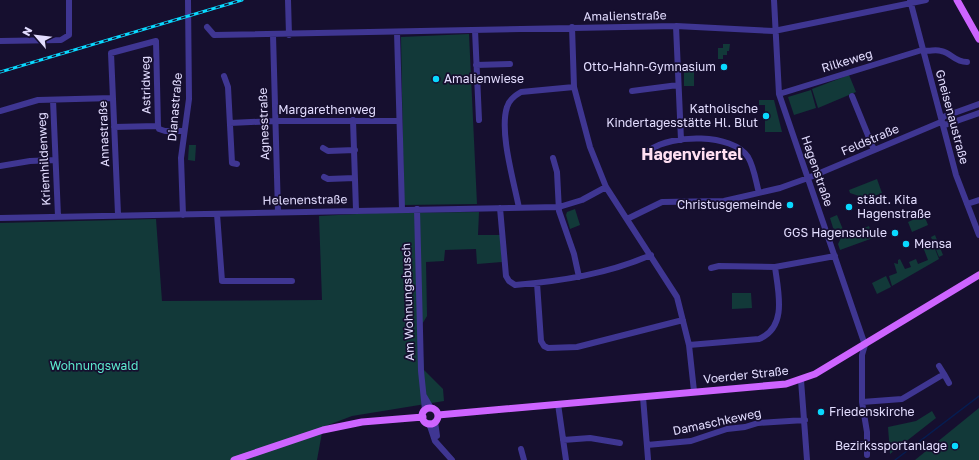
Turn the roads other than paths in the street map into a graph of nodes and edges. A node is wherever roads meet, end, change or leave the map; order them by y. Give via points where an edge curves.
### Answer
1 (69, 0) edge
2 (188, 0) edge
3 (288, 0) edge
4 (774, 0) edge
5 (926, 0) edge
6 (957, 0) edge
7 (910, 1) edge
8 (207, 26) dead end
9 (676, 26) junction
10 (572, 28) junction
11 (475, 30) junction
12 (774, 31) junction
13 (397, 32) junction
14 (289, 34) junction
15 (273, 35) junction
16 (979, 39) edge
17 (0, 41) edge
18 (922, 50) junction
19 (111, 53) joint
20 (967, 62) dead end
21 (510, 64) dead end
22 (476, 65) junction
23 (224, 76) dead end
24 (678, 85) junction
25 (574, 87) junction
26 (632, 91) dead end
27 (779, 94) junction
28 (852, 96) dead end
29 (113, 98) junction
30 (53, 100) junction
31 (979, 104) edge
32 (0, 111) edge
33 (978, 115) edge
34 (353, 120) junction
35 (479, 120) dead end
36 (275, 121) junction
37 (399, 121) junction
38 (941, 122) junction
39 (230, 123) junction
40 (158, 126) junction
41 (114, 127) junction
42 (184, 131) junction
43 (681, 140) junction
44 (323, 148) dead end
45 (355, 150) junction
46 (650, 150) dead end
47 (874, 150) junction
48 (552, 158) dead end
49 (55, 160) junction
50 (237, 164) dead end
51 (0, 166) edge
52 (324, 177) dead end
53 (355, 178) junction
54 (808, 178) junction
55 (606, 187) junction
56 (759, 193) junction
57 (979, 200) edge
58 (967, 204) junction
59 (559, 207) junction
60 (500, 208) junction
61 (519, 208) junction
62 (402, 209) junction
63 (417, 209) junction
64 (356, 210) junction
65 (278, 212) junction
66 (118, 214) junction
67 (218, 214) junction
68 (183, 215) junction
69 (58, 216) junction
70 (0, 218) edge
71 (627, 219) junction
72 (979, 235) edge
73 (651, 255) junction
74 (835, 256) junction
75 (775, 267) junction
76 (711, 268) dead end
77 (979, 275) edge
78 (579, 277) junction
79 (292, 281) dead end
80 (537, 283) junction
81 (683, 320) junction
82 (689, 345) junction
83 (865, 345) junction
84 (939, 366) dead end
85 (944, 374) junction
86 (801, 380) junction
87 (949, 383) dead end
88 (694, 391) junction
89 (643, 397) junction
90 (862, 402) junction
91 (558, 404) junction
92 (424, 413) junction
93 (434, 420) junction
94 (805, 420) junction
95 (563, 440) junction
96 (620, 443) dead end
97 (656, 444) junction
98 (855, 444) dead end
99 (866, 444) junction
100 (647, 445) junction
101 (521, 449) dead end
102 (648, 452) junction
103 (867, 455) dead end
104 (648, 459) edge
105 (234, 460) edge
106 (452, 460) edge
107 (524, 460) edge
108 (566, 460) edge
109 (807, 460) edge

1 - 17 street via 69,35 61,40
2 - 42 street, Dianastraße via 189,99
3 - 14 street
4 - 12 street, Hagenstraße
5 - 7 street, Amalienstraße
6 - 16 main road
7 - 12 street, Amalienstraße
7 - 18 street, Gneisenaustraße
8 - 15 street, Amalienstraße via 214,35
9 - 10 street, Amalienstraße
9 - 12 street, Amalienstraße
9 - 24 street
10 - 11 street, Amalienstraße
10 - 25 street
11 - 13 street, Amalienstraße
11 - 22 street
12 - 27 street, Hagenstraße
13 - 14 street, Amalienstraße
13 - 37 street
14 - 15 street, Amalienstraße
15 - 36 street, Agnesstraße
18 - 20 street, Gneisenaustraße via 942,51 959,62
18 - 27 street, Rilkeweg
18 - 38 street, Gneisenaustraße
19 - 29 street, Annastraße
19 - 40 street, Astridweg via 156,40
21 - 22 street
22 - 35 street
23 - 39 street via 228,87
24 - 26 street
24 - 43 street
25 - 55 street via 590,147
25 - 61 street via 521,92 514,96 507,107 506,143
27 - 54 street, Hagenstraße
28 - 47 street
29 - 30 street
29 - 41 street, Annastraße
30 - 32 street via 38,100
30 - 49 street, Kriemhildenweg
31 - 38 street, Feldstraße via 943,117
33 - 38 street, Feldstraße via 945,125
34 - 36 street, Margarethenweg
34 - 37 street, Margarethenweg
34 - 45 street
36 - 39 street, Margarethenweg
36 - 65 street, Agnesstraße
37 - 62 street
38 - 47 street, Feldstraße
38 - 58 street, Gneisenaustraße
39 - 50 street via 232,163
40 - 41 street, Astridweg
40 - 42 street, Astridweg via 165,131
41 - 66 street, Annastraße
42 - 68 street, Dianastraße via 181,158
43 - 46 street via 658,144
43 - 56 street via 722,140 741,150 748,158
44 - 45 street via 328,151
45 - 53 street
47 - 54 street, Feldstraße
48 - 59 street via 557,172
49 - 51 street
49 - 69 street, Kriemhildenweg
52 - 53 street
53 - 64 street
54 - 56 street
54 - 74 street, Hagenstraße
55 - 59 street, Helenenstraße via 582,200
55 - 71 street
56 - 71 street via 724,201 662,202
57 - 58 street
58 - 72 street, Gneisenaustraße
59 - 61 street, Helenenstraße
59 - 78 street
60 - 61 street, Helenenstraße
60 - 63 street, Helenenstraße
60 - 80 street via 506,276 515,285
62 - 63 street, Helenenstraße
62 - 64 street, Helenenstraße
63 - 92 street, Am Wohnungsbusch
64 - 65 street, Helenenstraße
65 - 67 street, Helenenstraße
66 - 68 street, Helenenstraße
66 - 69 street, Helenenstraße
67 - 68 street, Helenenstraße
67 - 79 street via 222,281
69 - 70 street, Helenenstraße
71 - 73 street
73 - 78 street via 611,270
73 - 81 street via 677,298
74 - 75 street
74 - 83 street, Hagenstraße
75 - 76 street
75 - 82 street via 778,318 765,336 758,339
77 - 83 main road, Voerder Straße
78 - 80 street
80 - 81 street via 541,341 548,348 577,348
81 - 82 street
82 - 88 street
83 - 86 main road, Voerder Straße
83 - 90 street via 862,355
84 - 85 street
85 - 87 street
85 - 90 street via 902,399
86 - 88 main road, Voerder Straße via 786,384
86 - 94 street
88 - 89 main road, Voerder Straße
89 - 91 main road, Voerder Straße
89 - 100 street
90 - 99 street via 867,432
91 - 93 main road, Voerder Straße
91 - 95 street
92 - 93 main road
92 - 93 main road via 436,410
92 - 105 main road via 323,430
93 - 106 street via 435,441
94 - 97 street, Damaschkeweg via 758,423 727,429 691,441
94 - 109 street
95 - 96 street via 590,438
95 - 108 street
97 - 100 street, Damaschkeweg
97 - 102 street via 654,451
98 - 99 street
99 - 103 street
100 - 102 street
101 - 107 street
102 - 104 street

